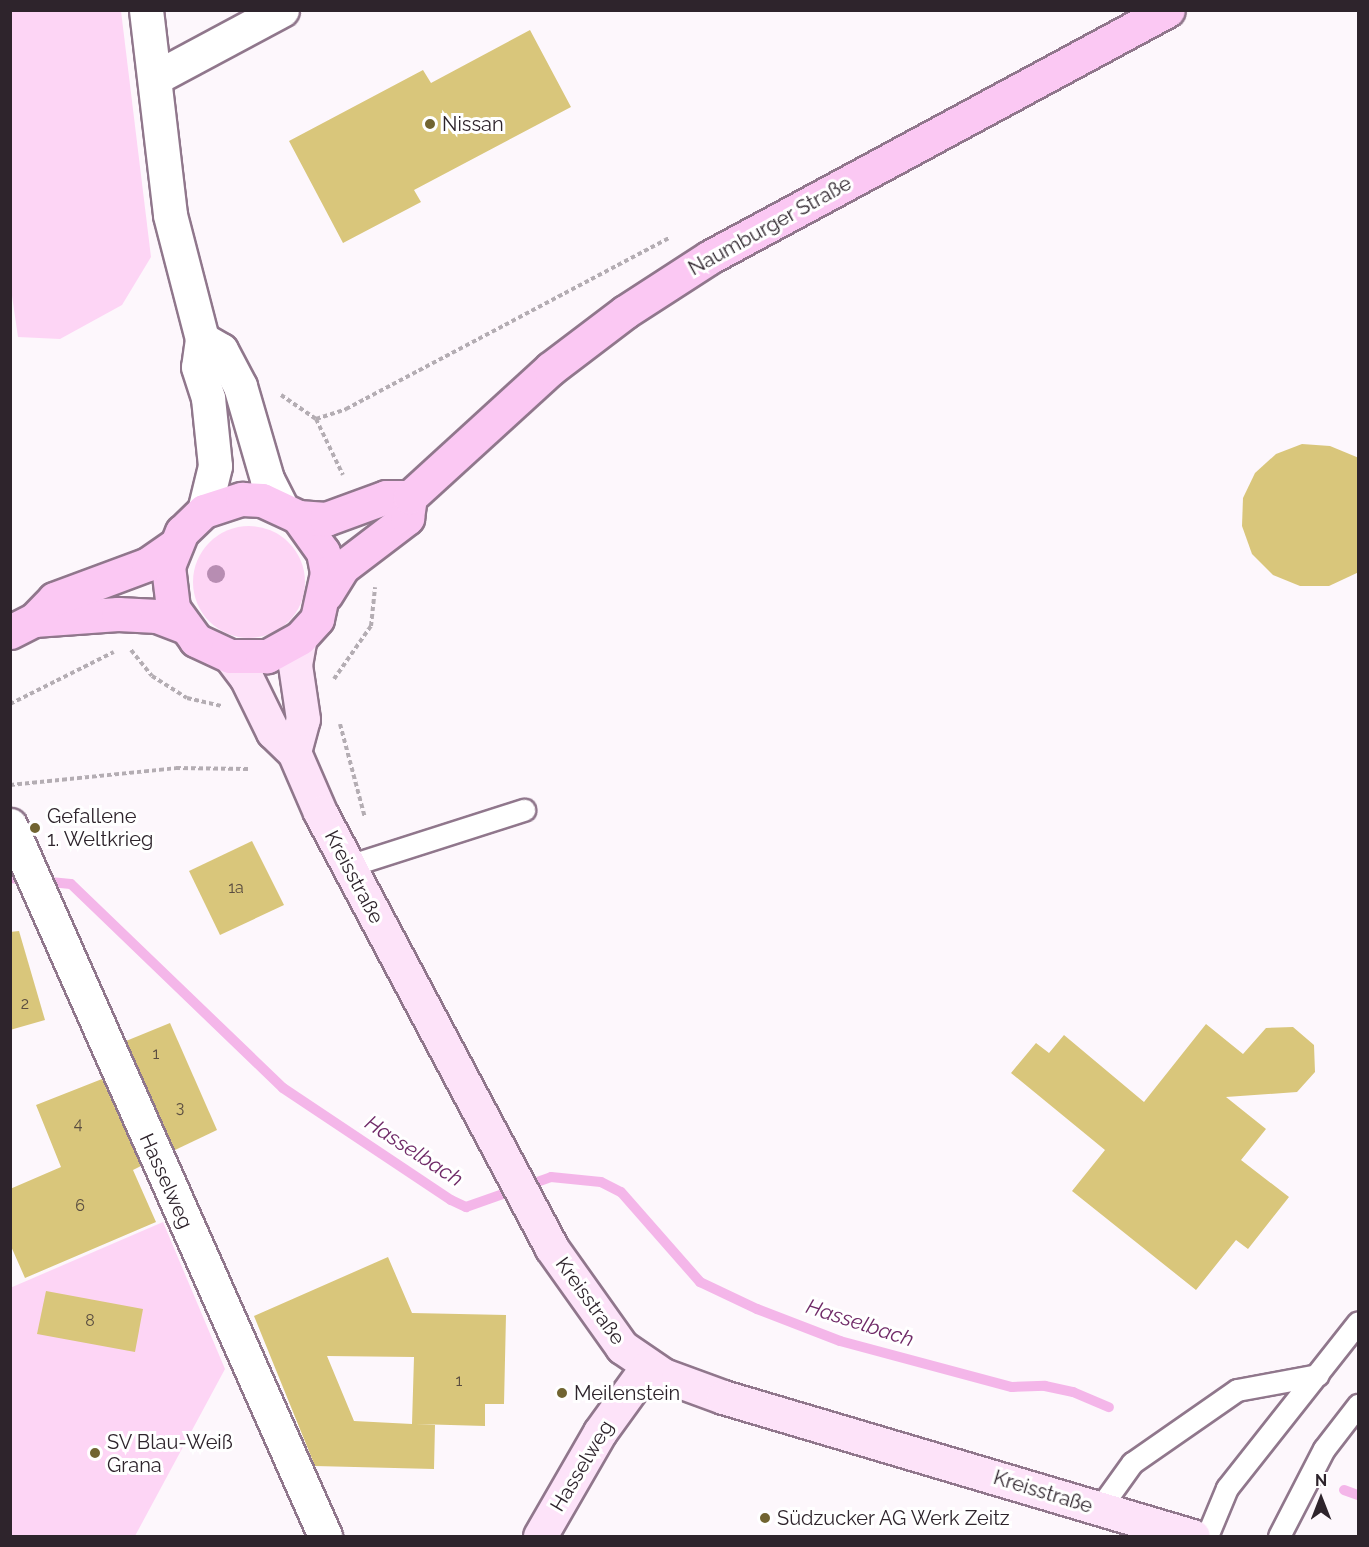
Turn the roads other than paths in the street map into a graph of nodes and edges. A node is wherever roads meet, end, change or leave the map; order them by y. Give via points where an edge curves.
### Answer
1 (146, 10) edge
2 (282, 10) edge
3 (1168, 10) edge
4 (155, 78) junction
5 (202, 339) junction
6 (410, 497) junction
7 (204, 511) junction
8 (290, 512) junction
9 (174, 546) junction
10 (326, 594) junction
11 (22, 626) edge
12 (183, 626) junction
13 (300, 638) junction
14 (230, 656) junction
15 (294, 752) junction
16 (524, 810) dead end
17 (10, 825) edge
18 (350, 865) junction
19 (1359, 1323) edge
20 (647, 1367) junction
21 (1318, 1375) junction
22 (1359, 1405) edge
23 (1099, 1509) junction
24 (325, 1536) edge
25 (540, 1536) edge
26 (1193, 1536) edge
27 (1207, 1536) edge
28 (1279, 1536) edge

1 - 4 street
2 - 4 street
3 - 6 main road, Naumburger Straße via 667,283 550,369
4 - 5 street via 170,215
5 - 7 street via 198,367 208,398 215,466
5 - 8 street via 221,350 240,386 264,471
6 - 8 main road via 386,497 327,519
6 - 10 main road, Naumburger Straße via 406,518 343,567
7 - 8 main road via 242,499
7 - 9 main road
8 - 10 main road via 323,552
9 - 11 main road via 148,564 54,599
9 - 12 main road via 168,587
10 - 13 main road via 317,619
11 - 12 main road via 118,614 157,616
12 - 14 main road via 196,640
13 - 14 main road via 267,656
13 - 15 main road via 295,665 303,719
14 - 15 main road, Kreisstraße via 246,677 273,732
15 - 18 main road, Kreisstraße
16 - 18 lane
17 - 24 street, Hasselweg
18 - 20 main road, Kreisstraße via 528,1207 603,1323
19 - 21 lane
20 - 23 main road, Kreisstraße via 723,1397
20 - 25 main road, Hasselweg via 600,1432
21 - 23 lane via 1237,1390 1132,1463
21 - 27 lane via 1227,1488
22 - 28 lane via 1324,1449
23 - 26 main road, Kreisstraße

